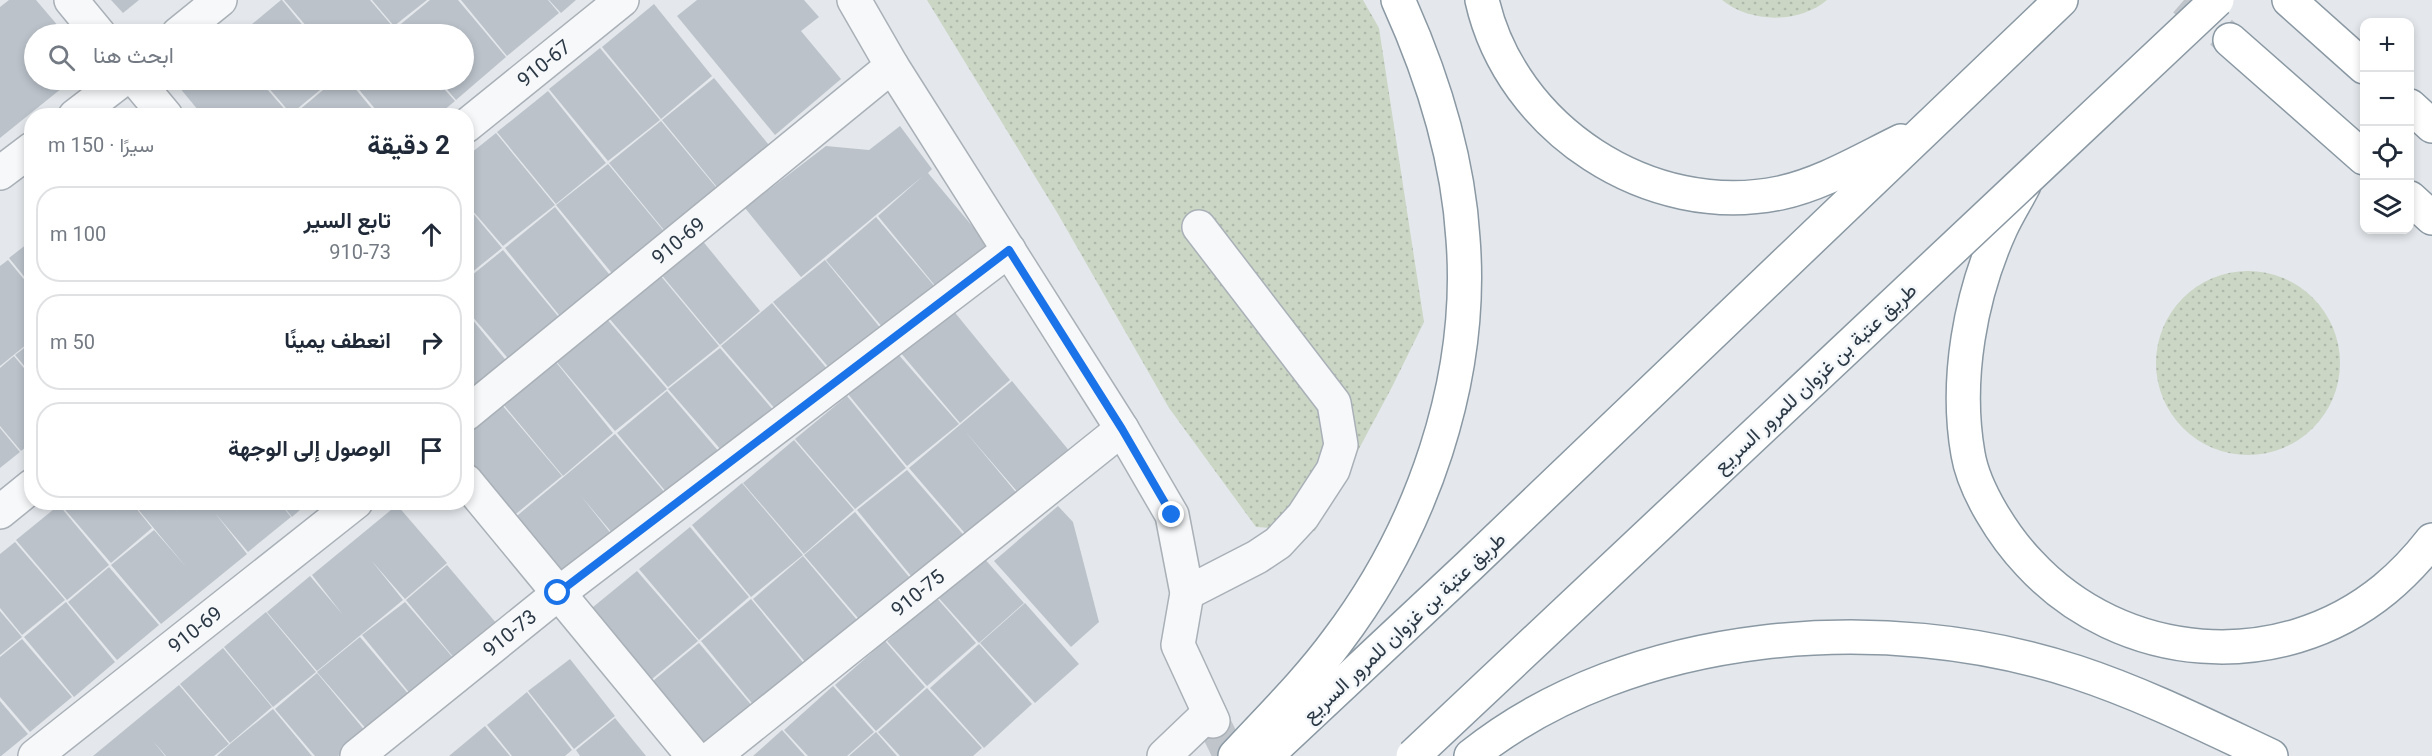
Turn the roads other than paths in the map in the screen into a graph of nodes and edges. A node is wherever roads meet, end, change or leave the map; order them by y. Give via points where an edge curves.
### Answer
1 (71, 0) edge
2 (220, 0) edge
3 (622, 0) edge
4 (854, 0) edge
5 (1398, 0) edge
6 (1482, 0) edge
7 (2061, 0) edge
8 (2217, 0) edge
9 (2289, 0) edge
10 (91, 24) edge
11 (190, 24) edge
12 (2230, 40) tunnel mouth
13 (2360, 63) edge
14 (892, 66) junction
15 (109, 90) edge
16 (144, 90) edge
17 (85, 108) edge
18 (159, 108) edge
19 (2414, 110) edge
20 (474, 120) edge
21 (2432, 126) edge
22 (1926, 129) junction
23 (24, 155) edge
24 (2360, 155) edge
25 (0, 173) edge
26 (2028, 178) junction
27 (1199, 228) dead end
28 (1009, 250) junction
29 (474, 407) edge
30 (1122, 429) junction
31 (474, 491) edge
32 (24, 492) edge
33 (346, 510) edge
34 (0, 512) edge
35 (2432, 540) edge
36 (558, 593) junction
37 (1187, 593) junction
38 (35, 756) edge
39 (357, 756) edge
40 (693, 756) edge
41 (714, 756) edge
42 (1164, 756) edge
43 (1235, 756) edge
44 (1266, 756) edge
45 (1413, 756) edge
46 (1471, 756) edge
47 (2271, 756) edge

1 - 10 street
2 - 11 street
3 - 20 street, 910-67
4 - 14 street
5 - 43 highway via 1445,129 1464,239 1461,337 1450,400 1409,519 1364,602 1338,641
6 - 22 highway via 1506,60 1545,116 1599,160 1663,187 1721,197 1781,193 1809,184
7 - 22 highway, طريق عتبة بن غزوان للمرور السريع
8 - 26 highway, طريق عتبة بن غزوان للمرور السريع, bridge
9 - 13 highway
12 - 24 highway
14 - 28 street
14 - 29 street, 910-69
15 - 17 street
16 - 18 street
19 - 21 highway
22 - 44 highway, طريق عتبة بن غزوان للمرور السريع
23 - 25 street
26 - 35 highway via 1984,272 1968,339 1963,398 1968,455 1985,502 2011,544 2045,581 2085,611 2131,632 2179,645 2229,648 2278,640 2352,611 2384,590
26 - 45 highway, طريق عتبة بن غزوان للمرور السريع, bridge
27 - 37 street via 1334,403 1341,445 1333,470 1303,516 1278,543
28 - 30 street
28 - 36 street, 910-73
30 - 37 street via 1172,515
30 - 41 street, 910-75
31 - 36 street
32 - 34 street
33 - 38 street, 910-69
36 - 39 street, 910-73
36 - 40 street
37 - 42 street via 1178,645 1211,717
46 - 47 highway via 1522,721 1611,678 1658,662 1752,642 1817,637 1947,644 2074,671 2135,694

